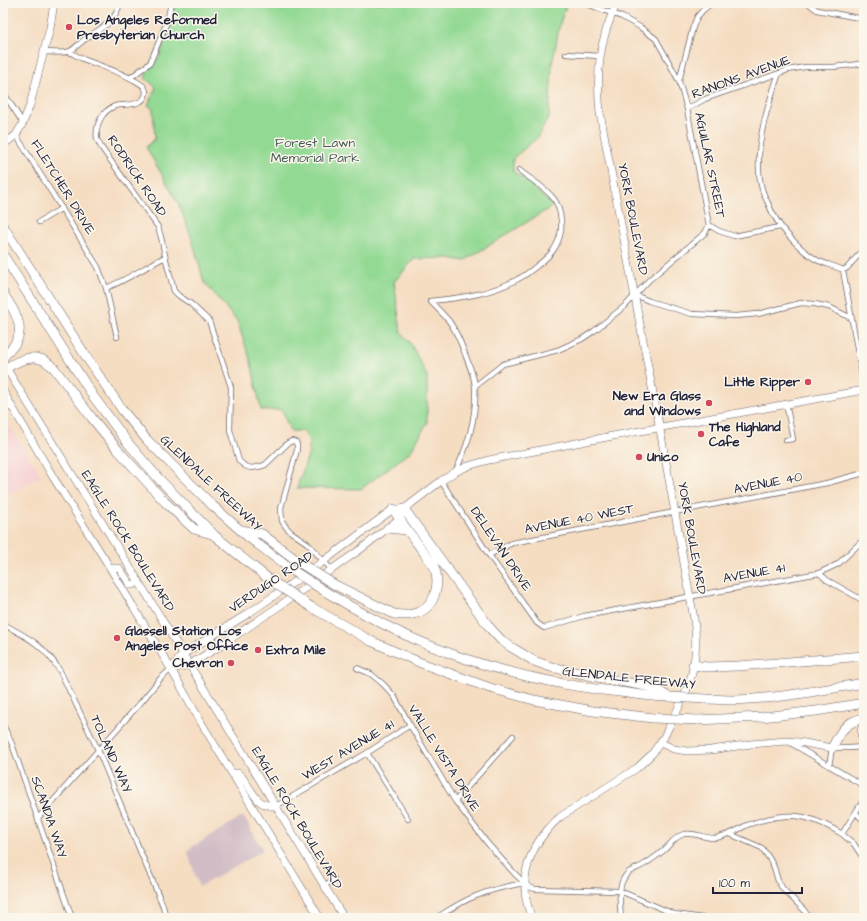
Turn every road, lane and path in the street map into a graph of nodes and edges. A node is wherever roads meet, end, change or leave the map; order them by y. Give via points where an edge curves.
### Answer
1 (54, 3) edge
2 (120, 3) edge
3 (171, 3) edge
4 (584, 3) edge
5 (617, 3) edge
6 (712, 3) edge
7 (808, 3) edge
8 (612, 13) junction
9 (864, 19) edge
10 (45, 52) junction
11 (69, 52) junction
12 (566, 54) dead end
13 (600, 56) junction
14 (864, 62) edge
15 (779, 73) junction
16 (130, 78) junction
17 (679, 81) junction
18 (3, 92) edge
19 (687, 109) junction
20 (23, 123) junction
21 (16, 135) junction
22 (3, 145) edge
23 (519, 170) dead end
24 (62, 208) junction
25 (39, 222) dead end
26 (710, 225) junction
27 (3, 226) edge
28 (780, 226) junction
29 (864, 250) edge
30 (3, 255) edge
31 (166, 258) junction
32 (843, 270) junction
33 (106, 288) junction
34 (3, 293) edge
35 (635, 295) junction
36 (851, 318) junction
37 (117, 337) dead end
38 (3, 357) edge
39 (4, 366) edge
40 (864, 381) edge
41 (474, 386) junction
42 (864, 390) edge
43 (3, 391) edge
44 (786, 403) junction
45 (3, 404) edge
46 (14, 410) junction
47 (660, 427) junction
48 (786, 440) dead end
49 (454, 472) junction
50 (864, 473) edge
51 (441, 481) junction
52 (393, 509) junction
53 (404, 509) junction
54 (676, 512) junction
55 (399, 519) junction
56 (388, 528) junction
57 (240, 530) junction
58 (407, 530) junction
59 (215, 536) junction
60 (864, 540) edge
61 (489, 555) junction
62 (324, 560) junction
63 (111, 568) junction
64 (331, 569) junction
65 (819, 573) junction
66 (139, 582) junction
67 (689, 596) junction
68 (864, 601) edge
69 (3, 624) edge
70 (544, 628) joint
71 (183, 654) junction
72 (864, 656) edge
73 (189, 664) junction
74 (693, 665) junction
75 (357, 668) dead end
76 (171, 669) junction
77 (864, 683) edge
78 (667, 696) junction
79 (864, 702) edge
80 (864, 718) edge
81 (3, 725) edge
82 (410, 725) junction
83 (864, 725) edge
84 (513, 736) dead end
85 (864, 739) edge
86 (786, 740) junction
87 (661, 743) junction
88 (864, 747) edge
89 (832, 748) junction
90 (98, 750) junction
91 (367, 753) junction
92 (829, 766) junction
93 (232, 773) junction
94 (864, 786) edge
95 (864, 799) edge
96 (455, 801) junction
97 (276, 806) junction
98 (856, 813) junction
99 (38, 818) junction
100 (408, 819) dead end
101 (864, 821) edge
102 (730, 834) junction
103 (842, 834) junction
104 (864, 859) edge
105 (334, 879) dead end
106 (524, 883) junction
107 (324, 886) junction
108 (620, 891) junction
109 (319, 916) edge
110 (72, 918) edge
111 (166, 918) edge
112 (344, 918) edge
113 (436, 918) edge
114 (532, 918) edge
115 (622, 918) edge
116 (703, 918) edge
117 (809, 918) edge

1 - 10 main road, FLETCHER DRIVE
2 - 11 street via 114,18 104,28
3 - 16 street via 167,22 150,63
4 - 8 street, RANONS AVENUE
5 - 8 main road, YORK BOULEVARD
6 - 17 street via 697,17
7 - 9 street via 817,10
8 - 13 main road, YORK BOULEVARD
8 - 17 street, RANONS AVENUE via 640,27 656,39
10 - 11 street
10 - 20 main road, FLETCHER DRIVE
11 - 16 street, RODRICK ROAD
12 - 13 street
13 - 35 main road, YORK BOULEVARD via 600,113
14 - 15 street, RANONS AVENUE via 833,67 805,67
15 - 19 street, RANONS AVENUE via 705,99
15 - 28 street via 763,130 759,166 762,190
16 - 31 street, RODRICK ROAD via 146,90 144,99 139,103 108,109 100,120 97,139 158,227
17 - 19 street, RANONS AVENUE
18 - 20 street
19 - 26 street, AGUILAR STREET
20 - 21 main road, FLETCHER DRIVE
21 - 22 main road
21 - 24 street, FLETCHER DRIVE
23 - 41 street via 555,200 562,225 556,247 548,258 518,280 472,295 430,301 460,339
24 - 25 street
24 - 33 street, FLETCHER DRIVE via 98,266
26 - 28 street, AGUILAR STREET via 734,236
26 - 35 street via 705,234 649,280
27 - 57 highway, GLENDALE FREEWAY via 123,411 212,506
28 - 32 street via 807,254
29 - 32 street
30 - 59 highway via 93,396 128,443
31 - 33 street
31 - 62 street, RODRICK ROAD via 174,291 209,321 231,387 230,430 239,461 245,466 258,468 265,465 288,443 296,442 297,450 281,508 282,521
32 - 36 street
33 - 37 street, FLETCHER DRIVE
34 - 38 highway via 20,328 13,347
35 - 36 street via 692,314 758,314 801,303 829,307
35 - 41 street via 582,339 558,350 504,364
35 - 47 main road, YORK BOULEVARD
36 - 40 street
39 - 59 highway via 33,358 46,361 118,450 165,502 194,529
39 - 66 main road, EAGLE ROCK BOULEVARD
41 - 49 street via 471,428 463,456
42 - 44 main road, VERDUGO ROAD
43 - 46 main road
44 - 47 main road, VERDUGO ROAD
44 - 48 street via 793,439
45 - 46 street
46 - 63 main road
47 - 49 main road, VERDUGO ROAD via 489,460
47 - 54 main road, YORK BOULEVARD
49 - 51 main road, VERDUGO ROAD
50 - 54 street, AVENUE 40 via 827,483
51 - 53 main road, VERDUGO ROAD
51 - 61 street, DELEVAN DRIVE
52 - 53 main road
52 - 55 highway
52 - 62 main road, VERDUGO ROAD
53 - 55 main road, VERDUGO ROAD
53 - 78 highway via 501,640 534,661 551,667 652,687
54 - 61 street, AVENUE 40 WEST via 512,543
54 - 67 main road, YORK BOULEVARD
55 - 56 main road, VERDUGO ROAD
55 - 58 highway
56 - 58 highway
56 - 64 main road, VERDUGO ROAD
57 - 58 highway, bridge via 262,534 300,563 335,585 394,614 404,615 420,612 427,607 436,593 437,584 434,566
57 - 78 highway, GLENDALE FREEWAY, bridge via 289,568 374,620 468,659 548,682 596,690
59 - 79 highway, bridge via 270,580 371,641 420,663 490,688 534,700 593,711 698,720 762,717
60 - 65 street, AVENUE 41 via 838,564
61 - 70 street, DELEVAN DRIVE via 537,623
62 - 64 street, RODRICK ROAD
62 - 71 main road, VERDUGO ROAD via 249,613
63 - 66 main road via 119,568 130,584
63 - 76 main road
64 - 73 main road, VERDUGO ROAD via 223,644
65 - 67 street, AVENUE 41
65 - 68 street
66 - 71 main road, EAGLE ROCK BOULEVARD
67 - 70 street, AVENUE 41 via 584,616
67 - 74 main road, YORK BOULEVARD via 696,633
69 - 90 street, TOLAND WAY via 47,652 60,671
71 - 73 main road, EAGLE ROCK BOULEVARD
71 - 76 main road, VERDUGO ROAD
72 - 74 highway via 738,666
73 - 76 main road, VERDUGO ROAD
73 - 97 main road, EAGLE ROCK BOULEVARD
74 - 87 main road, YORK BOULEVARD via 688,686
75 - 82 street, VALLE VISTA DRIVE via 371,674 383,684 394,696
76 - 90 street
76 - 93 main road
77 - 78 highway, GLENDALE FREEWAY, bridge via 807,693 734,700
80 - 89 highway via 846,726
81 - 99 street, SCANDIA WAY
82 - 91 street, WEST AVENUE 41
82 - 96 street, VALLE VISTA DRIVE
83 - 85 highway
84 - 96 street
86 - 87 main road via 687,751
86 - 89 main road
86 - 92 street
87 - 106 main road, YORK BOULEVARD via 637,768 551,825 529,858
88 - 89 street
89 - 92 street
90 - 99 street
90 - 111 street, TOLAND WAY
91 - 97 street, WEST AVENUE 41
91 - 100 street
92 - 94 street
93 - 97 main road via 238,773 263,804
93 - 109 main road
95 - 98 street
96 - 106 street, VALLE VISTA DRIVE via 488,844
97 - 107 main road, EAGLE ROCK BOULEVARD
98 - 101 street
98 - 103 street
99 - 110 street, SCANDIA WAY
102 - 103 street via 745,826 787,815 817,820
102 - 108 street via 715,838 684,834 675,838 664,850 630,872 622,880
102 - 117 street via 762,848 774,867 783,890
103 - 104 street via 854,844
105 - 107 street
106 - 108 street via 535,889
106 - 113 street via 476,896
106 - 114 main road, YORK BOULEVARD
107 - 112 main road, EAGLE ROCK BOULEVARD
108 - 115 street
108 - 116 street via 674,914

